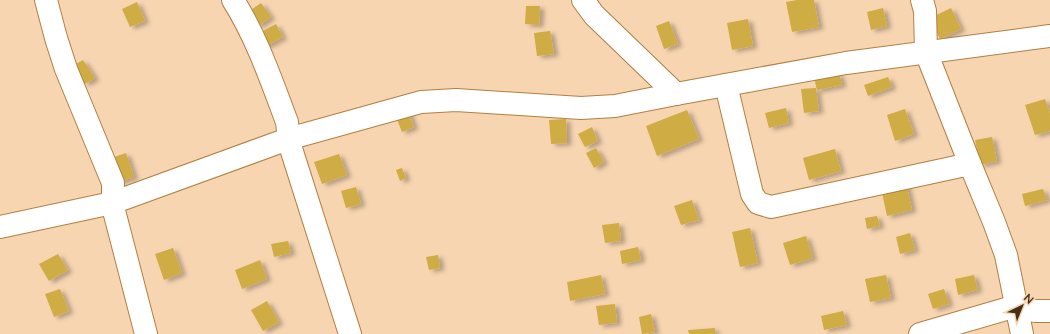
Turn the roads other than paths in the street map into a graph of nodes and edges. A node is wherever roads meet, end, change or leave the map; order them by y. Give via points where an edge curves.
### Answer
1 (46, 0) edge
2 (233, 0) edge
3 (583, 0) edge
4 (922, 0) edge
5 (1050, 36) edge
6 (926, 52) junction
7 (726, 85) junction
8 (676, 94) junction
9 (288, 139) junction
10 (970, 164) junction
11 (112, 203) junction
12 (0, 227) edge
13 (1016, 306) junction
14 (1050, 311) edge
15 (146, 334) edge
16 (350, 334) edge
17 (920, 334) edge
18 (1022, 334) edge

1 - 11 street via 66,69 112,183
2 - 9 street via 253,35 266,66 287,122
3 - 8 street via 594,15
4 - 6 street via 925,12
5 - 6 street
6 - 7 street via 846,63
6 - 10 street
7 - 8 street
7 - 10 street via 752,194 758,203 771,208
8 - 9 street via 615,106 581,108 456,100 421,102
9 - 11 street
9 - 16 street
10 - 13 street via 1006,255
11 - 12 street
11 - 15 street
13 - 14 street via 1035,311
13 - 17 street
13 - 18 street

